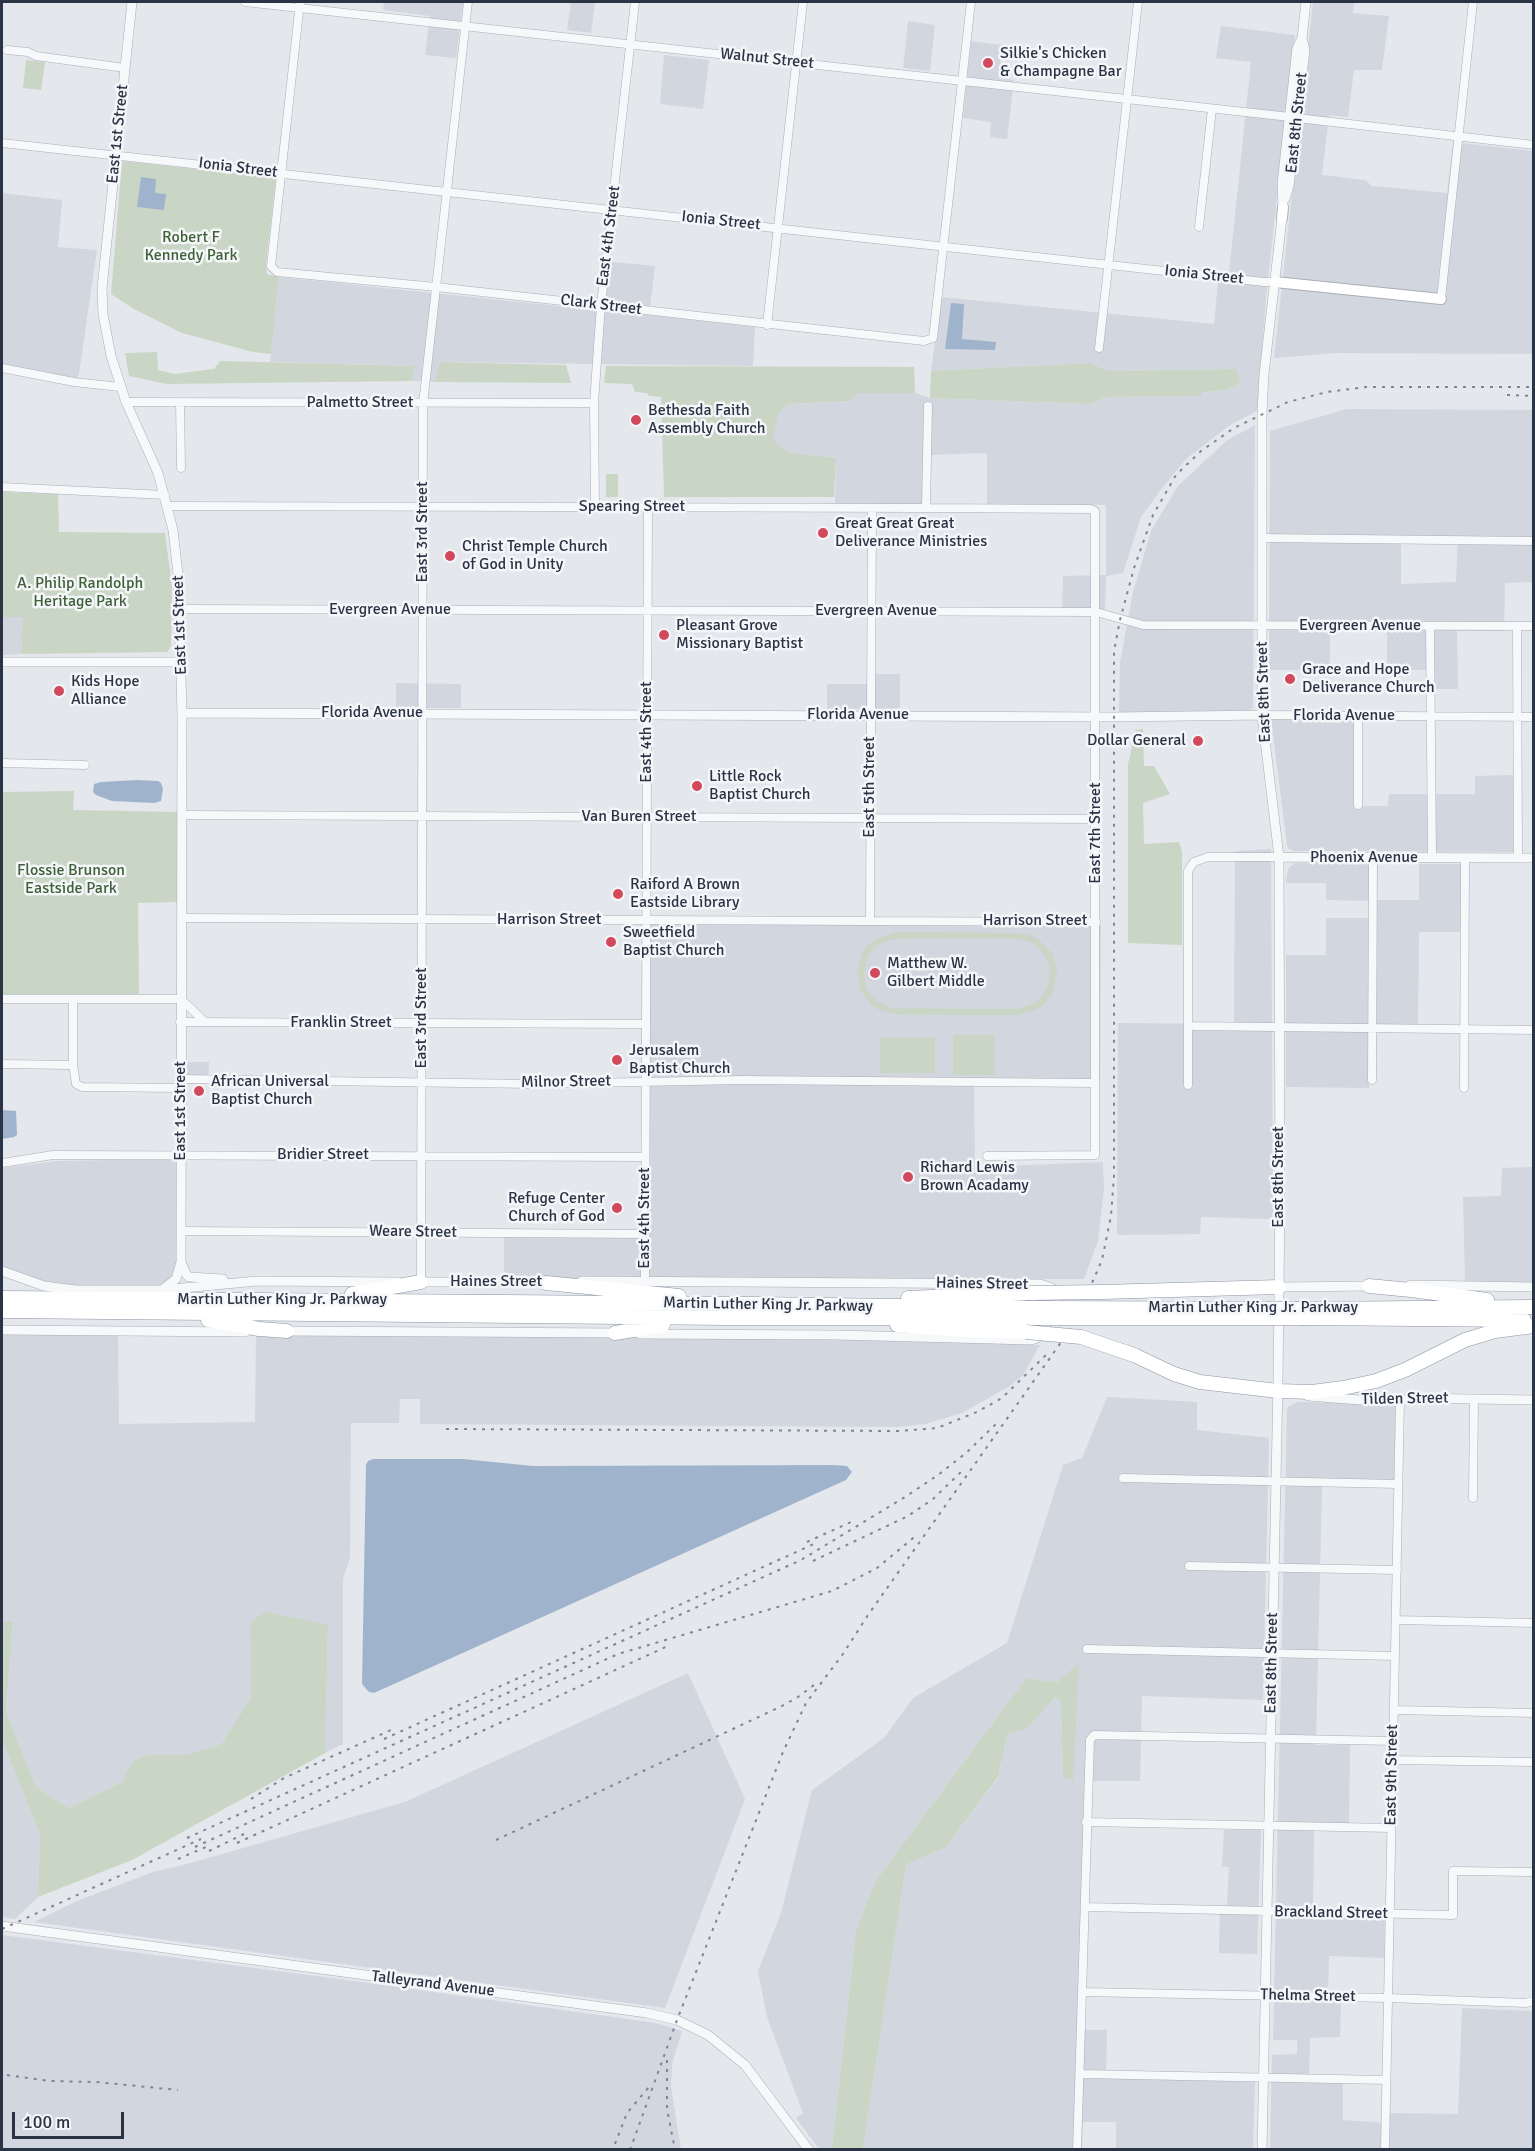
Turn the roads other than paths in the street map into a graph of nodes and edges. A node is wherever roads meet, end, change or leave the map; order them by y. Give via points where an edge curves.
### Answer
1 (132, 2) edge
2 (245, 2) edge
3 (468, 2) edge
4 (635, 2) edge
5 (803, 2) edge
6 (971, 2) edge
7 (1138, 2) edge
8 (1306, 2) edge
9 (1473, 2) edge
10 (300, 4) edge
11 (465, 26) junction
12 (631, 44) junction
13 (7, 50) dead end
14 (797, 62) junction
15 (125, 68) junction
16 (962, 81) junction
17 (1127, 100) junction
18 (1212, 109) junction
19 (1293, 118) junction
20 (1459, 136) junction
21 (2, 143) edge
22 (1533, 145) edge
23 (115, 155) junction
24 (281, 173) junction
25 (447, 192) junction
26 (612, 210) junction
27 (778, 228) junction
28 (1198, 228) dead end
29 (944, 247) junction
30 (1109, 265) junction
31 (1275, 282) junction
32 (436, 287) junction
33 (1441, 299) joint
34 (601, 305) junction
35 (767, 324) junction
36 (1099, 348) dead end
37 (2, 368) edge
38 (120, 387) junction
39 (126, 402) junction
40 (180, 403) junction
41 (594, 403) junction
42 (423, 404) junction
43 (928, 406) dead end
44 (181, 468) dead end
45 (2, 481) edge
46 (2, 487) edge
47 (165, 495) junction
48 (168, 506) junction
49 (423, 506) junction
50 (595, 506) junction
51 (648, 507) junction
52 (872, 508) junction
53 (926, 508) junction
54 (1095, 511) joint
55 (1262, 538) junction
56 (1533, 541) edge
57 (180, 609) junction
58 (423, 610) junction
59 (647, 610) junction
60 (871, 611) junction
61 (1096, 612) junction
62 (1262, 626) junction
63 (1430, 626) junction
64 (1517, 626) junction
65 (1533, 626) edge
66 (2, 662) edge
67 (181, 662) junction
68 (182, 713) junction
69 (423, 713) junction
70 (647, 714) junction
71 (871, 715) junction
72 (1262, 715) junction
73 (1358, 716) junction
74 (1097, 717) junction
75 (1431, 717) junction
76 (1518, 717) junction
77 (1533, 717) edge
78 (2, 763) edge
79 (85, 765) dead end
80 (1358, 805) dead end
81 (182, 815) junction
82 (422, 816) junction
83 (646, 817) junction
84 (870, 818) junction
85 (1096, 819) junction
86 (1279, 857) junction
87 (1373, 858) junction
88 (1432, 858) junction
89 (1465, 858) junction
90 (1518, 858) junction
91 (1533, 858) edge
92 (182, 918) junction
93 (422, 920) junction
94 (646, 920) junction
95 (870, 921) junction
96 (1096, 922) junction
97 (2, 999) edge
98 (73, 999) junction
99 (181, 999) junction
100 (180, 1022) junction
101 (205, 1022) junction
102 (422, 1023) junction
103 (646, 1024) junction
104 (1188, 1026) junction
105 (1279, 1027) junction
106 (1371, 1028) junction
107 (1464, 1029) junction
108 (1533, 1030) edge
109 (2, 1064) edge
110 (73, 1065) junction
111 (1372, 1080) dead end
112 (646, 1081) junction
113 (422, 1082) junction
114 (181, 1083) junction
115 (1095, 1083) junction
116 (1188, 1085) dead end
117 (1464, 1088) dead end
118 (182, 1155) junction
119 (422, 1156) junction
120 (987, 1156) dead end
121 (645, 1157) junction
122 (2, 1163) edge
123 (181, 1231) junction
124 (421, 1232) junction
125 (644, 1234) junction
126 (181, 1262) junction
127 (2, 1270) edge
128 (257, 1281) junction
129 (645, 1281) junction
130 (421, 1282) junction
131 (546, 1282) junction
132 (1369, 1286) junction
133 (1279, 1287) junction
134 (1533, 1287) edge
135 (162, 1290) junction
136 (2, 1296) edge
137 (290, 1300) junction
138 (753, 1304) junction
139 (793, 1304) junction
140 (1533, 1307) edge
141 (2, 1311) edge
142 (155, 1313) junction
143 (1035, 1313) junction
144 (1304, 1314) junction
145 (728, 1318) junction
146 (860, 1318) junction
147 (1533, 1320) edge
148 (1533, 1326) edge
149 (2, 1330) edge
150 (287, 1331) junction
151 (615, 1333) junction
152 (1278, 1391) junction
153 (1474, 1399) junction
154 (1533, 1400) edge
155 (1400, 1401) junction
156 (1123, 1478) dead end
157 (1276, 1481) junction
158 (1398, 1484) junction
159 (1473, 1498) dead end
160 (1189, 1566) dead end
161 (1274, 1567) junction
162 (1397, 1570) junction
163 (1396, 1620) junction
164 (1533, 1623) edge
165 (1087, 1648) dead end
166 (1272, 1654) junction
167 (1395, 1656) junction
168 (1394, 1710) junction
169 (1533, 1713) edge
170 (1271, 1739) junction
171 (1393, 1741) junction
172 (1393, 1760) junction
173 (1533, 1762) edge
174 (1086, 1822) junction
175 (1269, 1826) junction
176 (1391, 1828) junction
177 (1533, 1872) edge
178 (1085, 1907) junction
179 (1267, 1912) junction
180 (1389, 1914) junction
181 (2, 1926) edge
182 (1082, 1992) junction
183 (1265, 1996) junction
184 (1388, 1998) junction
185 (1533, 2001) edge
186 (1080, 2074) junction
187 (1263, 2078) junction
188 (1386, 2080) junction
189 (809, 2150) edge
190 (1077, 2150) edge
191 (1262, 2150) edge
192 (1385, 2150) edge

1 - 15 street, East 1st Street
2 - 10 street, Walnut Street
3 - 11 street, East 3rd Street
4 - 12 street, East 4th Street
5 - 14 street
6 - 16 street
7 - 17 street
8 - 19 street, East 8th Street via 1302,38 1305,50
9 - 20 street
10 - 11 street, Walnut Street
10 - 24 street
11 - 12 street, Walnut Street
11 - 25 street, East 3rd Street
12 - 14 street, Walnut Street
12 - 26 street, East 4th Street
13 - 15 street
14 - 16 street, Walnut Street
14 - 27 street
15 - 23 street, East 1st Street
16 - 17 street, Walnut Street
16 - 29 street
17 - 18 street, Walnut Street
17 - 30 street
18 - 19 street, Walnut Street
18 - 28 street
19 - 20 street, Walnut Street
19 - 31 street, East 8th Street via 1290,186 1282,212
20 - 22 street, Walnut Street
20 - 33 street
21 - 23 street, Ionia Street
23 - 24 street, Ionia Street
23 - 38 street, East 1st Street via 102,288 107,338
24 - 25 street, Ionia Street
24 - 32 street, Clark Street via 271,266 277,272
25 - 26 street, Ionia Street
25 - 32 street, East 3rd Street
26 - 27 street, Ionia Street
26 - 34 street, East 4th Street
27 - 29 street, Ionia Street
27 - 35 street
29 - 30 street, Ionia Street
29 - 35 street, Clark Street via 933,338 897,339
30 - 31 street, Ionia Street
30 - 36 street
31 - 33 main road, Ionia Street
31 - 55 street, East 8th Street via 1263,388
32 - 34 street, Clark Street
32 - 42 street, East 3rd Street
34 - 35 street, Clark Street
34 - 41 street, East 4th Street
37 - 38 street via 45,378
38 - 39 street, East 1st Street
39 - 40 street, Palmetto Street
39 - 47 street, East 1st Street
40 - 42 street, Palmetto Street
40 - 44 street
41 - 42 street, Palmetto Street
41 - 50 street, East 4th Street
42 - 49 street, East 3rd Street
43 - 53 street
45 - 46 street
46 - 47 street
47 - 48 street, East 1st Street
48 - 49 street, Spearing Street
48 - 57 street, East 1st Street via 176,548
49 - 50 street, Spearing Street
49 - 58 street, East 3rd Street
50 - 51 street, Spearing Street
51 - 52 street, Spearing Street
51 - 59 street, East 4th Street
52 - 53 street, Spearing Street
52 - 60 street, East 5th Street
53 - 54 street, Spearing Street
54 - 61 street, East 7th Street
55 - 56 street
55 - 62 street, East 8th Street
57 - 58 street, Evergreen Avenue
57 - 67 street, East 1st Street
58 - 59 street, Evergreen Avenue
58 - 69 street, East 3rd Street
59 - 60 street, Evergreen Avenue
59 - 70 street, East 4th Street
60 - 61 street, Evergreen Avenue
60 - 71 street, East 5th Street
61 - 62 street, Evergreen Avenue via 1143,625
61 - 74 street, East 7th Street
62 - 63 street, Evergreen Avenue
62 - 72 street, East 8th Street
63 - 64 street, Evergreen Avenue
63 - 75 street
64 - 65 street, Evergreen Avenue
64 - 76 street
66 - 67 street
67 - 68 street, East 1st Street
68 - 69 street, Florida Avenue
68 - 81 street, East 1st Street
69 - 70 street, Florida Avenue
69 - 82 street, East 3rd Street
70 - 71 street, Florida Avenue
70 - 83 street, East 4th Street
71 - 74 street, Florida Avenue
71 - 84 street, East 5th Street
72 - 73 street, Florida Avenue
72 - 74 street, Florida Avenue
72 - 86 street, East 8th Street
73 - 75 street, Florida Avenue
73 - 80 street
74 - 85 street, East 7th Street
75 - 76 street, Florida Avenue
75 - 88 street
76 - 77 street, Florida Avenue
76 - 90 street
78 - 79 street
81 - 82 street, Van Buren Street
81 - 92 street, East 1st Street
82 - 83 street, Van Buren Street
82 - 93 street, East 3rd Street
83 - 84 street, Van Buren Street
83 - 94 street, East 4th Street
84 - 85 street, Van Buren Street
84 - 95 street, East 5th Street
85 - 96 street, East 7th Street
86 - 87 street, Phoenix Avenue
86 - 104 street, Phoenix Avenue via 1208,856 1194,862 1188,871
86 - 105 street, East 8th Street
87 - 88 street, Phoenix Avenue
87 - 106 street
88 - 89 street, Phoenix Avenue
89 - 90 street, Phoenix Avenue
89 - 107 street
90 - 91 street, Phoenix Avenue
92 - 93 street, Harrison Street
92 - 99 street, East 1st Street
93 - 94 street, Harrison Street
93 - 102 street, East 3rd Street
94 - 95 street, Harrison Street
94 - 103 street, East 4th Street
95 - 96 street, Harrison Street
96 - 115 street, East 7th Street
97 - 98 street
98 - 99 street
98 - 110 street
99 - 100 street, East 1st Street
99 - 101 street
100 - 101 street, Franklin Street
100 - 114 street, East 1st Street
101 - 102 street, Franklin Street
102 - 103 street, Franklin Street
102 - 113 street, East 3rd Street
103 - 112 street, East 4th Street
104 - 105 street
104 - 116 street
105 - 106 street
105 - 133 street, East 8th Street
106 - 107 street
106 - 111 street
107 - 108 street
107 - 117 street
109 - 110 street
110 - 114 street, Milnor Street via 75,1081 82,1087
112 - 113 street, Milnor Street
112 - 115 street, Milnor Street
112 - 121 street, East 4th Street
113 - 114 street, Milnor Street
113 - 119 street, East 3rd Street
114 - 118 street, East 1st Street
115 - 120 street, East 7th Street via 1095,1155
118 - 119 street, Bridier Street
118 - 122 street, Bridier Street via 53,1155
118 - 123 street, East 1st Street
119 - 121 street, Bridier Street
119 - 124 street, East 3rd Street
121 - 125 street, East 4th Street
123 - 124 street, Weare Street
123 - 126 street, East 1st Street
124 - 125 street, Weare Street
124 - 130 street, East 3rd Street
125 - 129 street, East 4th Street
126 - 128 street via 189,1277
126 - 135 street via 176,1279
127 - 135 street, Haines Street via 51,1288
128 - 130 street, Haines Street
128 - 135 street, Haines Street
129 - 131 street, Haines Street
129 - 151 street, Haines Street via 1040,1284 1052,1288 1058,1300 1041,1334 1024,1341
130 - 131 street, Haines Street
130 - 137 highway
131 - 138 highway
132 - 133 street
132 - 134 street
132 - 140 highway
133 - 139 highway, bridge
133 - 152 street, East 8th Street
136 - 137 highway, Martin Luther King Jr. Parkway
137 - 138 highway, Martin Luther King Jr. Parkway
138 - 139 highway, Martin Luther King Jr. Parkway
139 - 143 highway, Martin Luther King Jr. Parkway
140 - 144 highway, Martin Luther King Jr. Parkway
141 - 142 highway, Martin Luther King Jr. Parkway
142 - 145 highway, Martin Luther King Jr. Parkway
142 - 150 highway
143 - 144 highway, Martin Luther King Jr. Parkway, bridge
143 - 146 highway, Martin Luther King Jr. Parkway
144 - 147 highway, Martin Luther King Jr. Parkway
145 - 146 highway, Martin Luther King Jr. Parkway
145 - 151 highway
146 - 152 highway, bridge via 921,1328 1081,1337 1200,1382
148 - 152 highway via 1465,1340 1392,1376 1360,1385 1311,1392
149 - 150 street, Haines Street
150 - 151 street, Haines Street
152 - 155 street, Tilden Street via 1320,1398
152 - 157 street, East 8th Street
153 - 154 street, Tilden Street
153 - 155 street, Tilden Street
153 - 159 street
155 - 158 street, East 9th Street
156 - 157 street
157 - 158 street
157 - 161 street, East 8th Street
158 - 162 street, East 9th Street
160 - 161 street
161 - 162 street
161 - 166 street, East 8th Street
162 - 163 street, East 9th Street
163 - 164 street
163 - 167 street, East 9th Street
165 - 166 street
166 - 167 street
166 - 170 street, East 8th Street
167 - 168 street, East 9th Street
168 - 169 street
168 - 171 street, East 9th Street
170 - 171 street
170 - 174 street via 1094,1735 1090,1740
170 - 175 street, East 8th Street
171 - 172 street, East 9th Street
172 - 173 street
172 - 176 street, East 9th Street
174 - 175 street
174 - 178 street
175 - 176 street
175 - 179 street, East 8th Street
176 - 180 street, East 9th Street
177 - 180 street, Brackland Street via 1453,1870 1453,1916
178 - 179 street, Brackland Street
178 - 182 street
179 - 180 street, Brackland Street
179 - 183 street, East 8th Street
180 - 184 street, East 9th Street
181 - 189 street, Talleyrand Avenue via 636,2011 677,2020 708,2036 745,2065
182 - 183 street, Thelma Street
182 - 186 street
183 - 184 street, Thelma Street
183 - 187 street, East 8th Street
184 - 185 street, Thelma Street
184 - 188 street, East 9th Street
186 - 187 street
186 - 190 street
187 - 188 street
187 - 191 street, East 8th Street
188 - 192 street, East 9th Street

